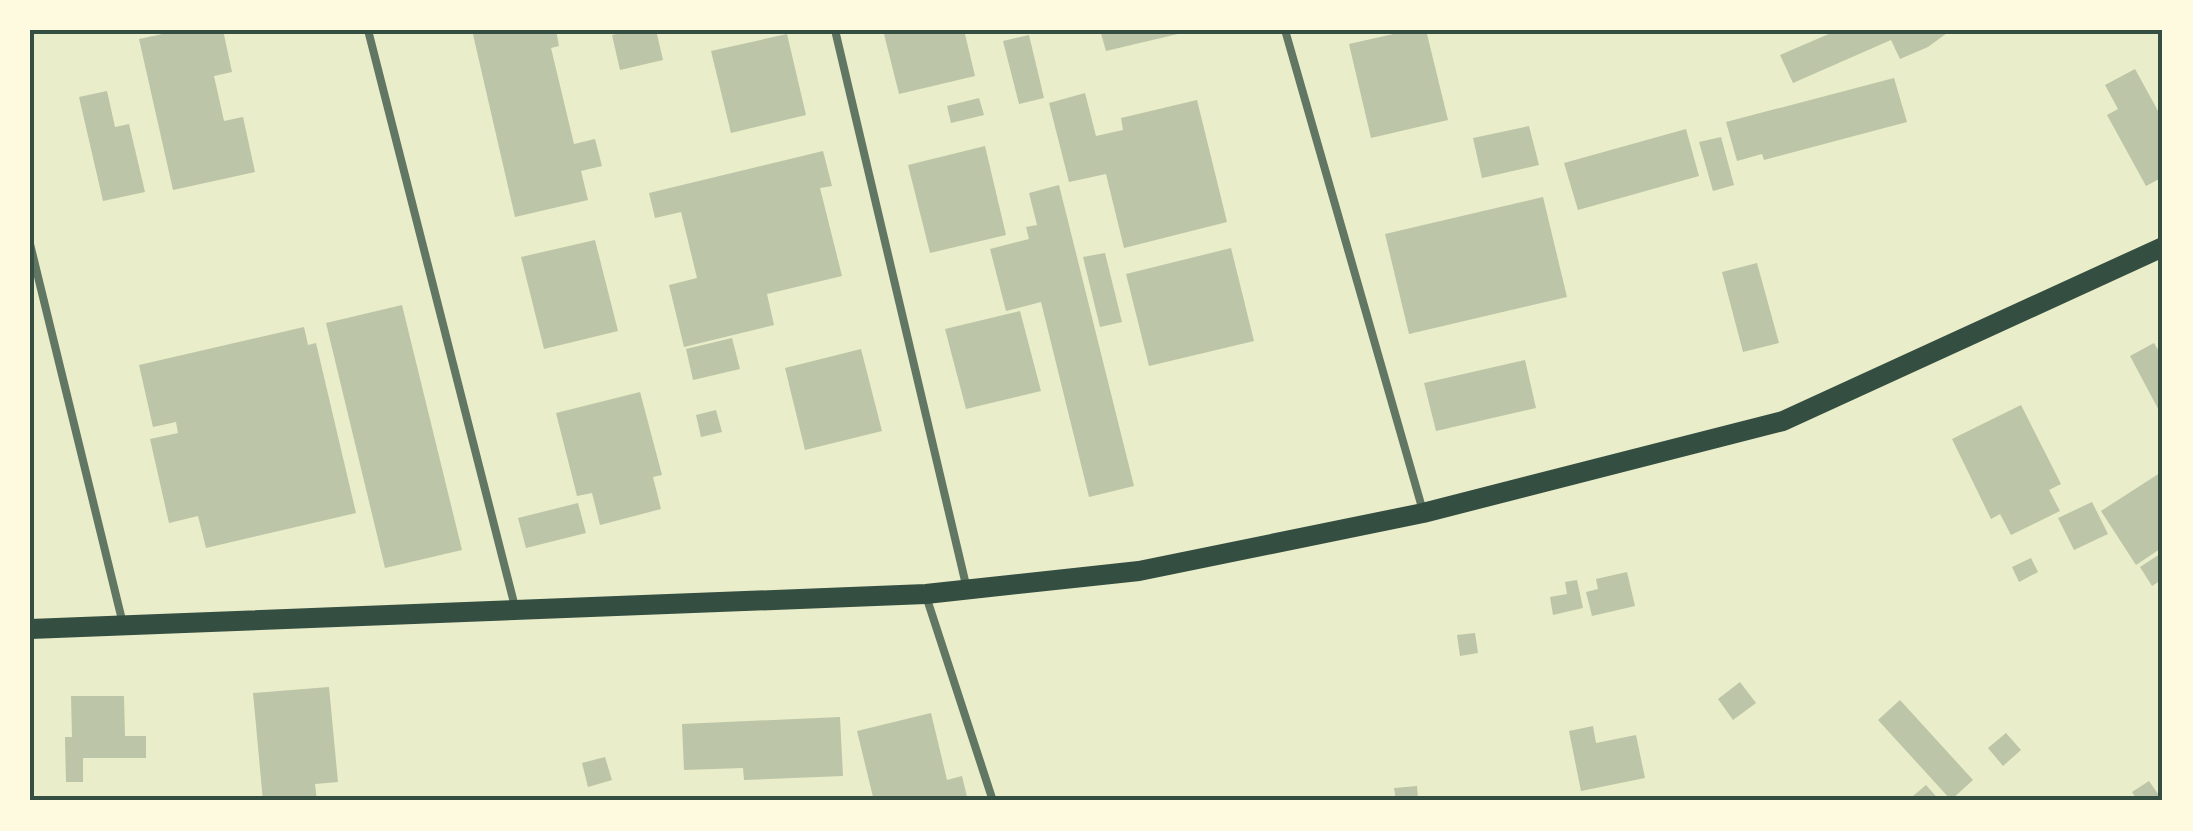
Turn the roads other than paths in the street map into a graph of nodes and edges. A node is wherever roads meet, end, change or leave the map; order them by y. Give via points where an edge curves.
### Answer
1 (368, 30) edge
2 (835, 30) edge
3 (1285, 30) edge
4 (30, 244) edge
5 (2163, 247) edge
6 (1424, 514) junction
7 (967, 590) junction
8 (926, 594) junction
9 (516, 611) junction
10 (123, 625) junction
11 (30, 628) edge
12 (993, 801) edge

1 - 9 lane
2 - 7 lane
3 - 6 lane
4 - 10 lane
5 - 6 main road via 1783,421
6 - 7 main road via 1138,571
7 - 8 main road
8 - 9 main road
8 - 12 lane
9 - 10 main road
10 - 11 main road

